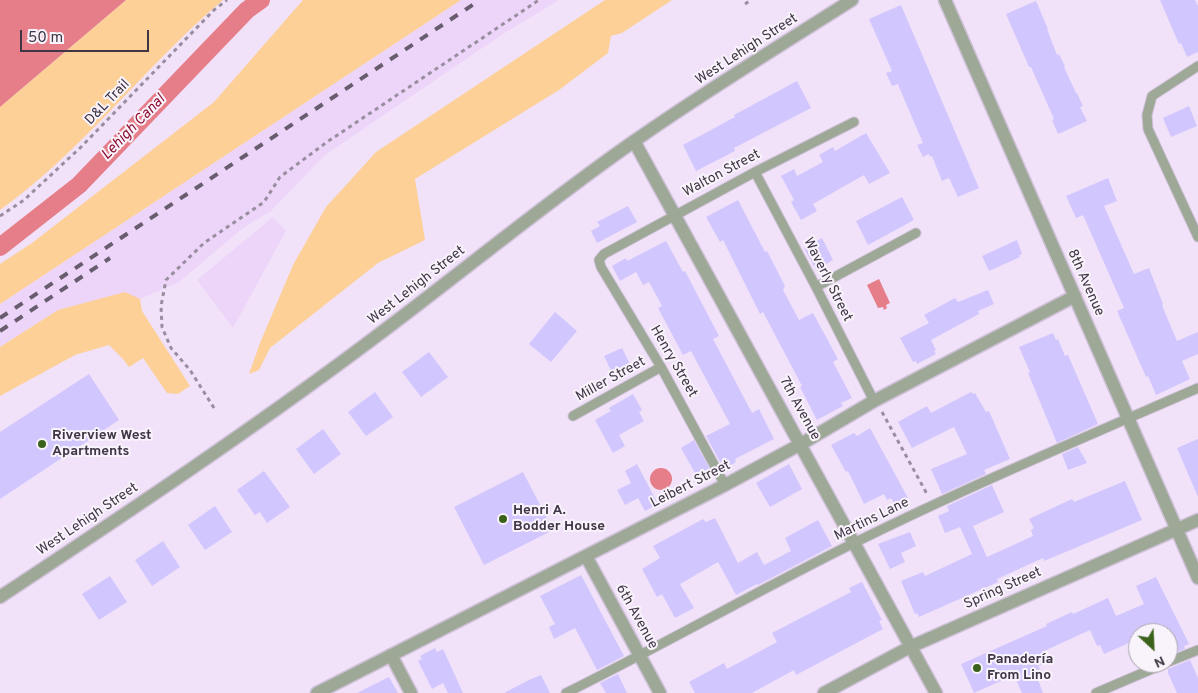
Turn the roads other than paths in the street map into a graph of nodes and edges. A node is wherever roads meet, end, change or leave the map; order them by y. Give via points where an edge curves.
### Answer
1 (852, 0) edge
2 (945, 0) edge
3 (1198, 66) edge
4 (854, 122) dead end
5 (634, 141) junction
6 (755, 172) junction
7 (676, 214) junction
8 (916, 232) dead end
9 (1198, 238) edge
10 (604, 254) joint
11 (816, 287) junction
12 (1075, 296) junction
13 (661, 368) junction
14 (1198, 388) edge
15 (874, 401) junction
16 (573, 416) dead end
17 (1129, 418) junction
18 (801, 444) junction
19 (725, 485) junction
20 (1198, 520) edge
21 (1177, 529) junction
22 (854, 543) junction
23 (586, 556) junction
24 (1198, 578) edge
25 (1, 595) edge
26 (910, 647) junction
27 (1198, 650) edge
28 (391, 655) junction
29 (641, 656) junction
30 (1178, 658) edge
31 (1143, 673) edge
32 (317, 693) edge
33 (410, 693) edge
34 (566, 693) edge
35 (660, 693) edge
36 (824, 693) edge
37 (936, 693) edge
38 (1096, 693) edge

1 - 5 street, West Lehigh Street
2 - 12 street, 8th Avenue
3 - 9 lane via 1152,96 1147,115 1148,129
4 - 6 lane, Walton Street
5 - 7 street, 7th Avenue
5 - 25 street, West Lehigh Street via 374,338 193,468
6 - 7 lane, Walton Street
6 - 11 lane, Waverly Street
7 - 10 lane, Walton Street
7 - 18 street, 7th Avenue
8 - 11 lane
10 - 13 lane, Henry Street via 598,260 601,267
11 - 15 lane, Waverly Street
12 - 15 street, Leibert Street
12 - 17 street, 8th Avenue
13 - 16 lane, Miller Street
13 - 19 lane, Henry Street
14 - 17 lane, Martins Lane
15 - 18 street, Leibert Street
17 - 21 street, 8th Avenue
17 - 22 lane, Martins Lane
18 - 19 street, Leibert Street
18 - 22 street, 7th Avenue
19 - 23 street, Leibert Street
20 - 21 street, Spring Street
21 - 24 street, 8th Avenue
21 - 26 street, Spring Street
22 - 26 street, 7th Avenue
22 - 29 lane, Martins Lane
23 - 28 street, Leibert Street
23 - 29 street, 6th Avenue
26 - 36 street, Spring Street
26 - 37 street, 7th Avenue
27 - 30 lane
28 - 32 street, Leibert Street
28 - 33 street
29 - 34 lane, Martins Lane
29 - 35 street, 6th Avenue
31 - 38 lane

